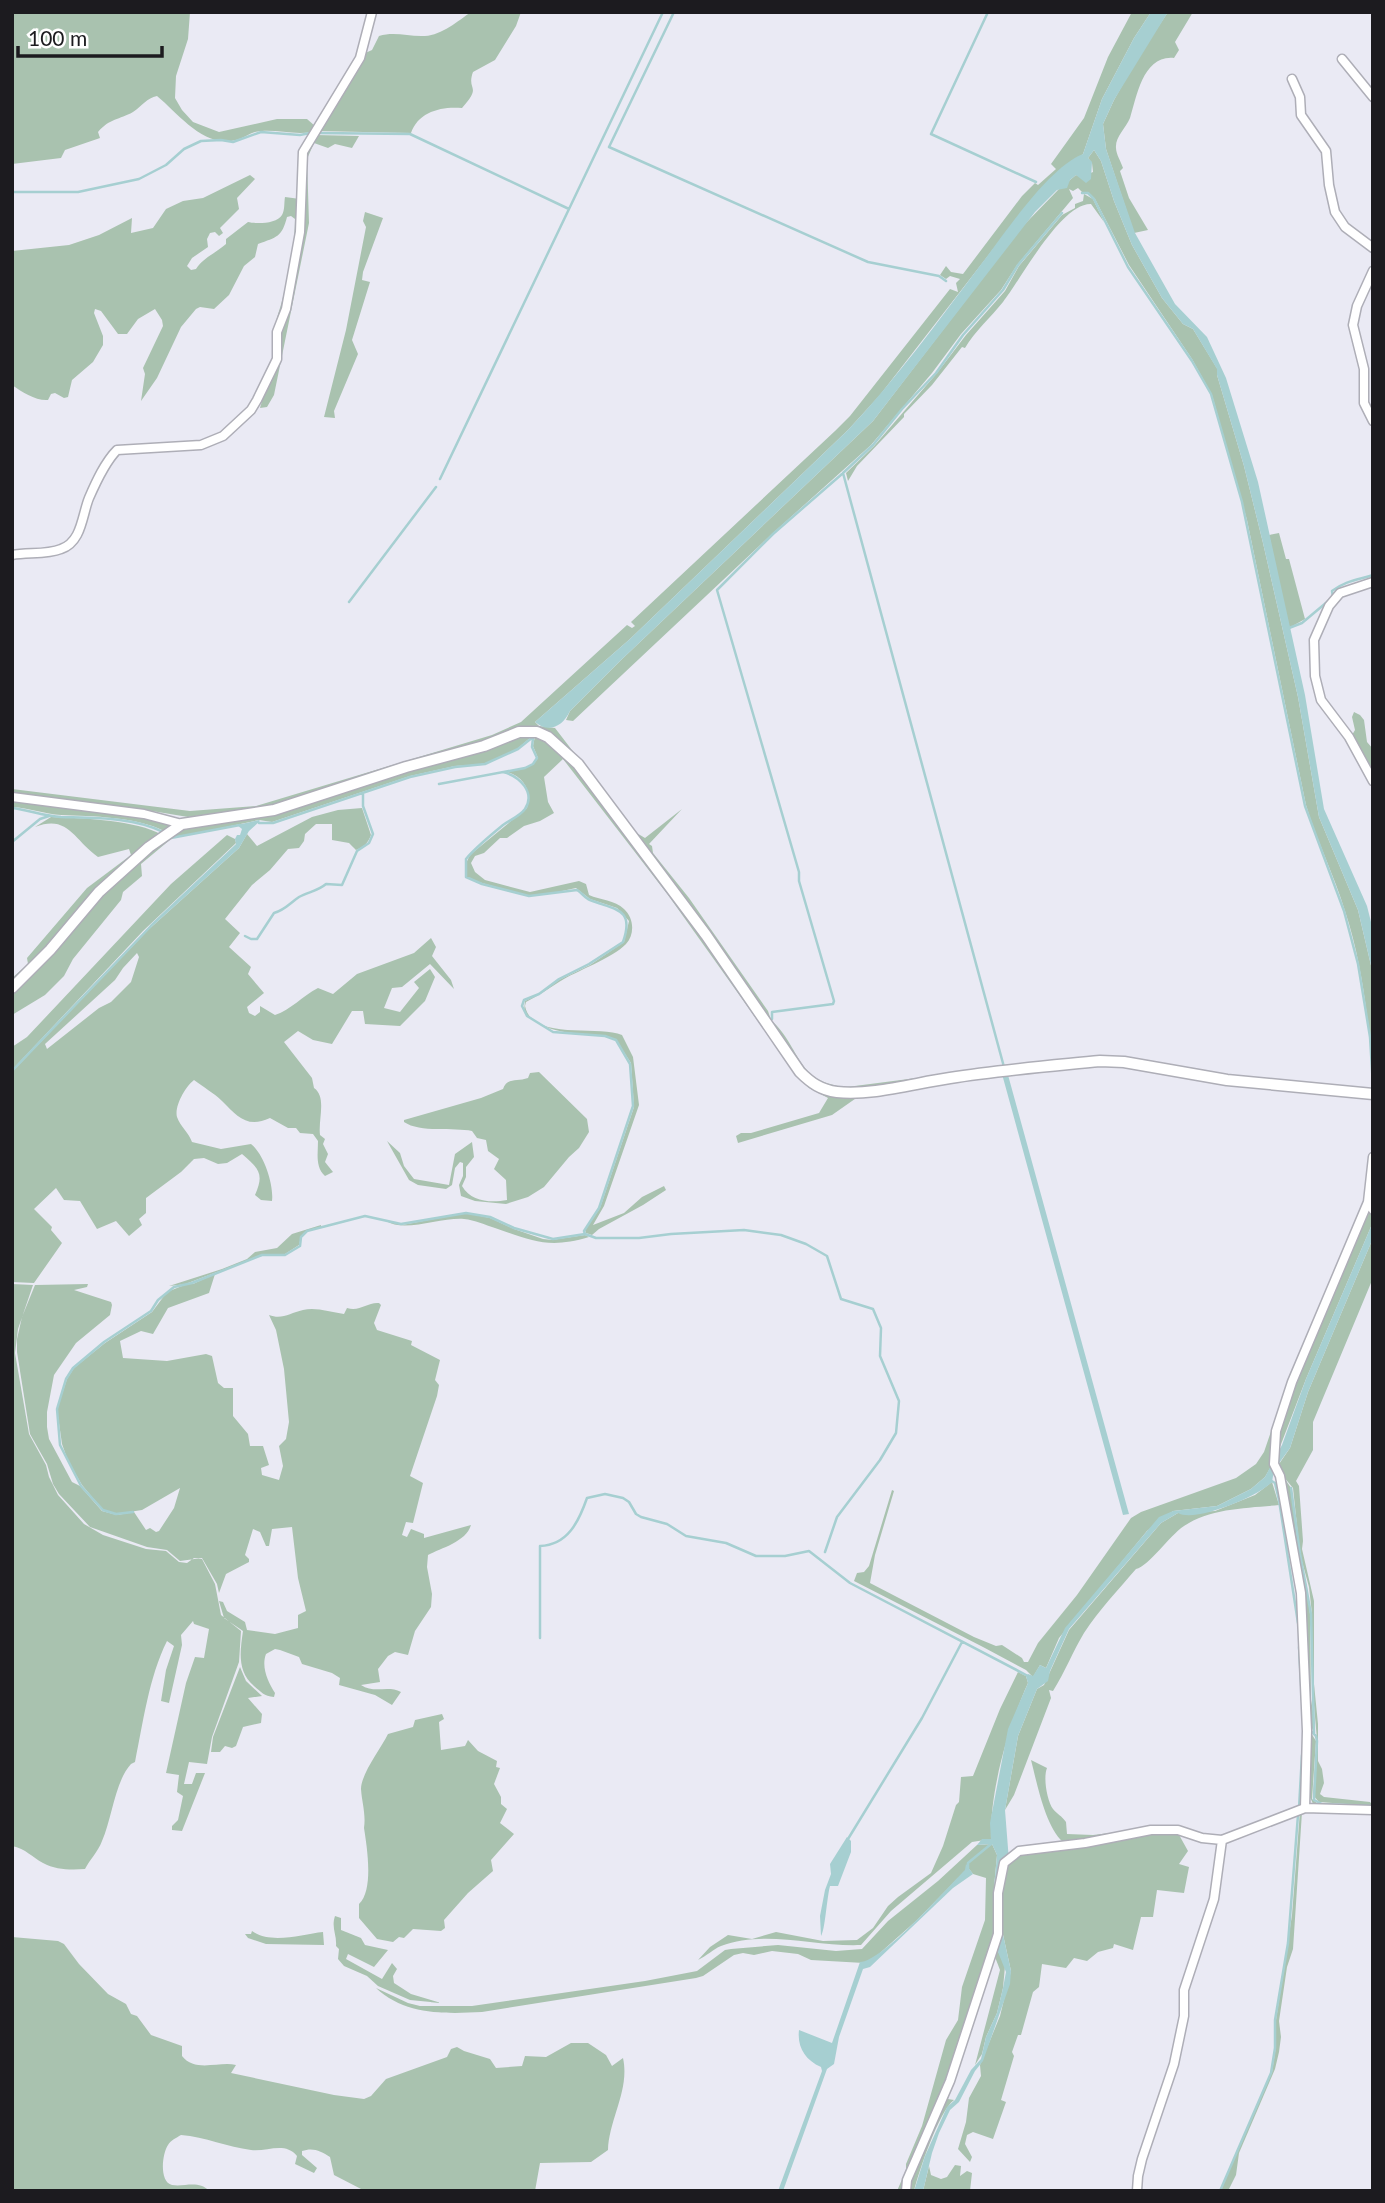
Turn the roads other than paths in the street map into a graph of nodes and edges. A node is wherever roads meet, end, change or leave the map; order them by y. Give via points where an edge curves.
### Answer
1 (372, 12) edge
2 (1342, 59) dead end
3 (1292, 79) dead end
4 (1373, 97) edge
5 (1373, 248) edge
6 (1373, 271) edge
7 (1373, 421) edge
8 (12, 555) edge
9 (1373, 582) edge
10 (1373, 781) edge
11 (12, 797) edge
12 (182, 824) junction
13 (12, 988) edge
14 (1373, 1094) edge
15 (1373, 1157) edge
16 (1370, 1206) edge
17 (1306, 1808) junction
18 (1373, 1810) edge
19 (1222, 1840) junction
20 (906, 2191) edge
21 (1137, 2191) edge

1 - 8 street via 360,58 303,152 300,232 286,309 277,331 277,359 251,410 223,436 201,445 117,450 97,480 72,543 53,551
2 - 4 street
3 - 5 street via 1301,115 1326,151 1335,212 1345,227
6 - 7 street via 1353,325 1364,369 1364,403
9 - 10 street via 1340,593 1314,640 1321,700 1349,737
11 - 12 street via 144,814
12 - 13 street via 99,892
12 - 14 street via 274,810 519,732 537,732 579,764 800,1072 824,1089 868,1091 1100,1061 1227,1080
15 - 16 street
16 - 17 street via 1293,1382 1276,1432 1274,1464 1301,1593
17 - 18 street
17 - 19 street
19 - 20 street via 1178,1830 1151,1830 1019,1851 1004,1863 998,1934 950,2081
19 - 21 street via 1213,1899 1184,1990 1174,2064 1142,2159

